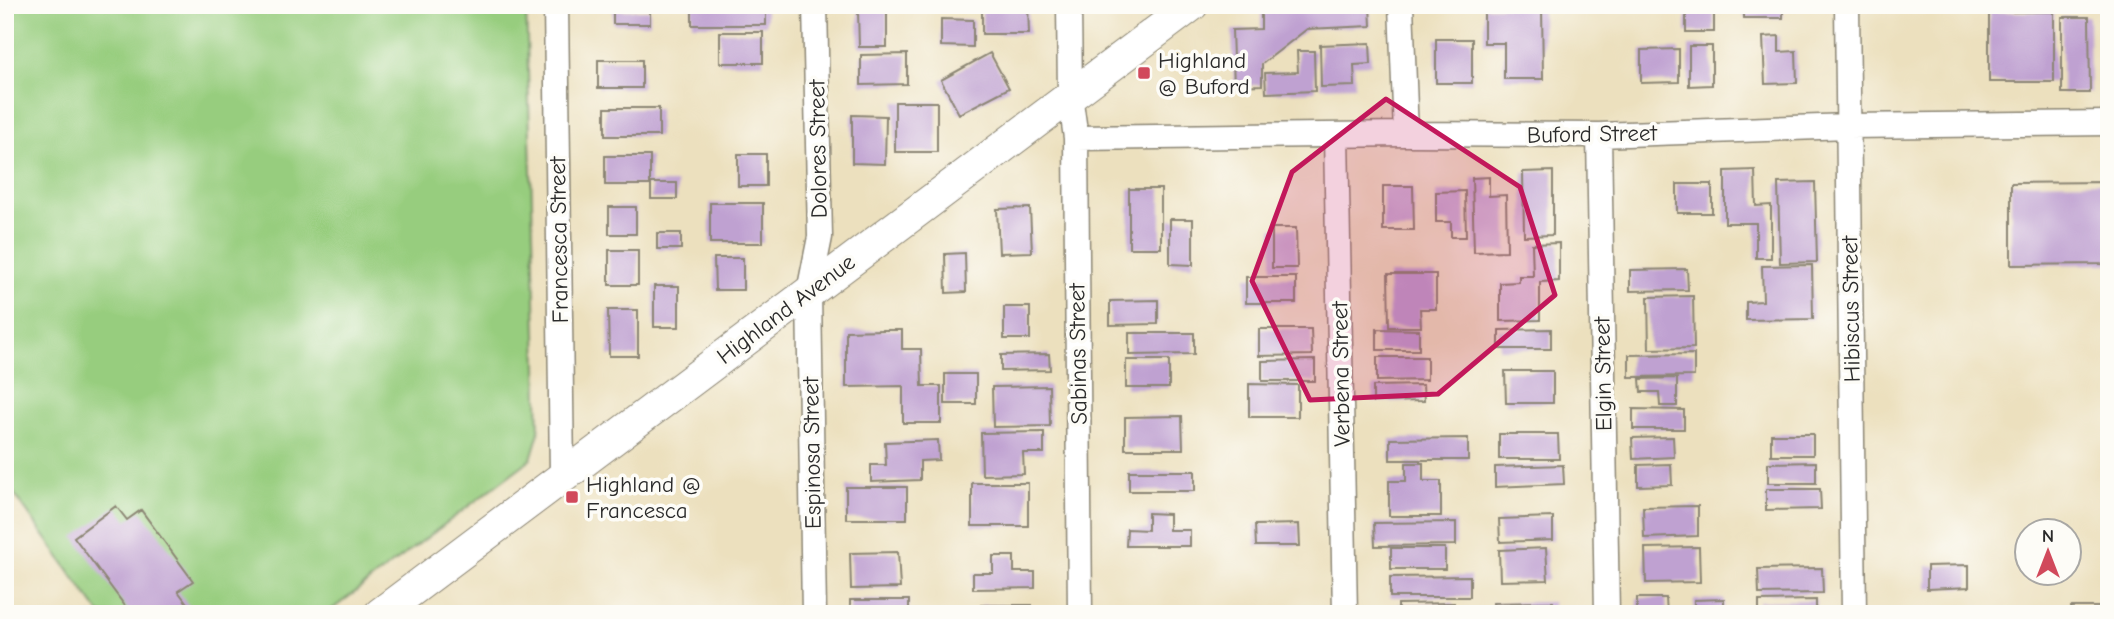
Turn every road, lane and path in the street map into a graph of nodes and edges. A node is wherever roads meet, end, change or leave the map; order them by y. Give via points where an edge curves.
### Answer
1 (556, 5) edge
2 (815, 5) edge
3 (1069, 5) edge
4 (1192, 5) edge
5 (1401, 5) edge
6 (1847, 5) edge
7 (1070, 95) junction
8 (2109, 123) edge
9 (1849, 125) junction
10 (1406, 134) junction
11 (1336, 135) junction
12 (1599, 135) junction
13 (1076, 138) junction
14 (809, 292) junction
15 (562, 475) junction
16 (380, 614) edge
17 (814, 614) edge
18 (1080, 614) edge
19 (1345, 614) edge
20 (1607, 614) edge
21 (1854, 614) edge

1 - 15 street, Francesca Street
2 - 14 street, Dolores Street via 820,237
3 - 7 street, Sabinas Street
4 - 7 street, Highland Avenue
5 - 10 street
6 - 9 street, Hibiscus Street
7 - 13 street, Sabinas Street
7 - 14 street, Highland Avenue
8 - 9 street, Buford Street
9 - 12 street, Buford Street
9 - 21 street, Hibiscus Street
10 - 11 street, Buford Street
10 - 12 street, Buford Street
11 - 13 street, Buford Street
11 - 19 street, Verbena Street
12 - 20 street, Elgin Street
13 - 18 street, Sabinas Street
14 - 15 street, Highland Avenue
14 - 17 street, Espinosa Street
15 - 16 street, Highland Avenue

